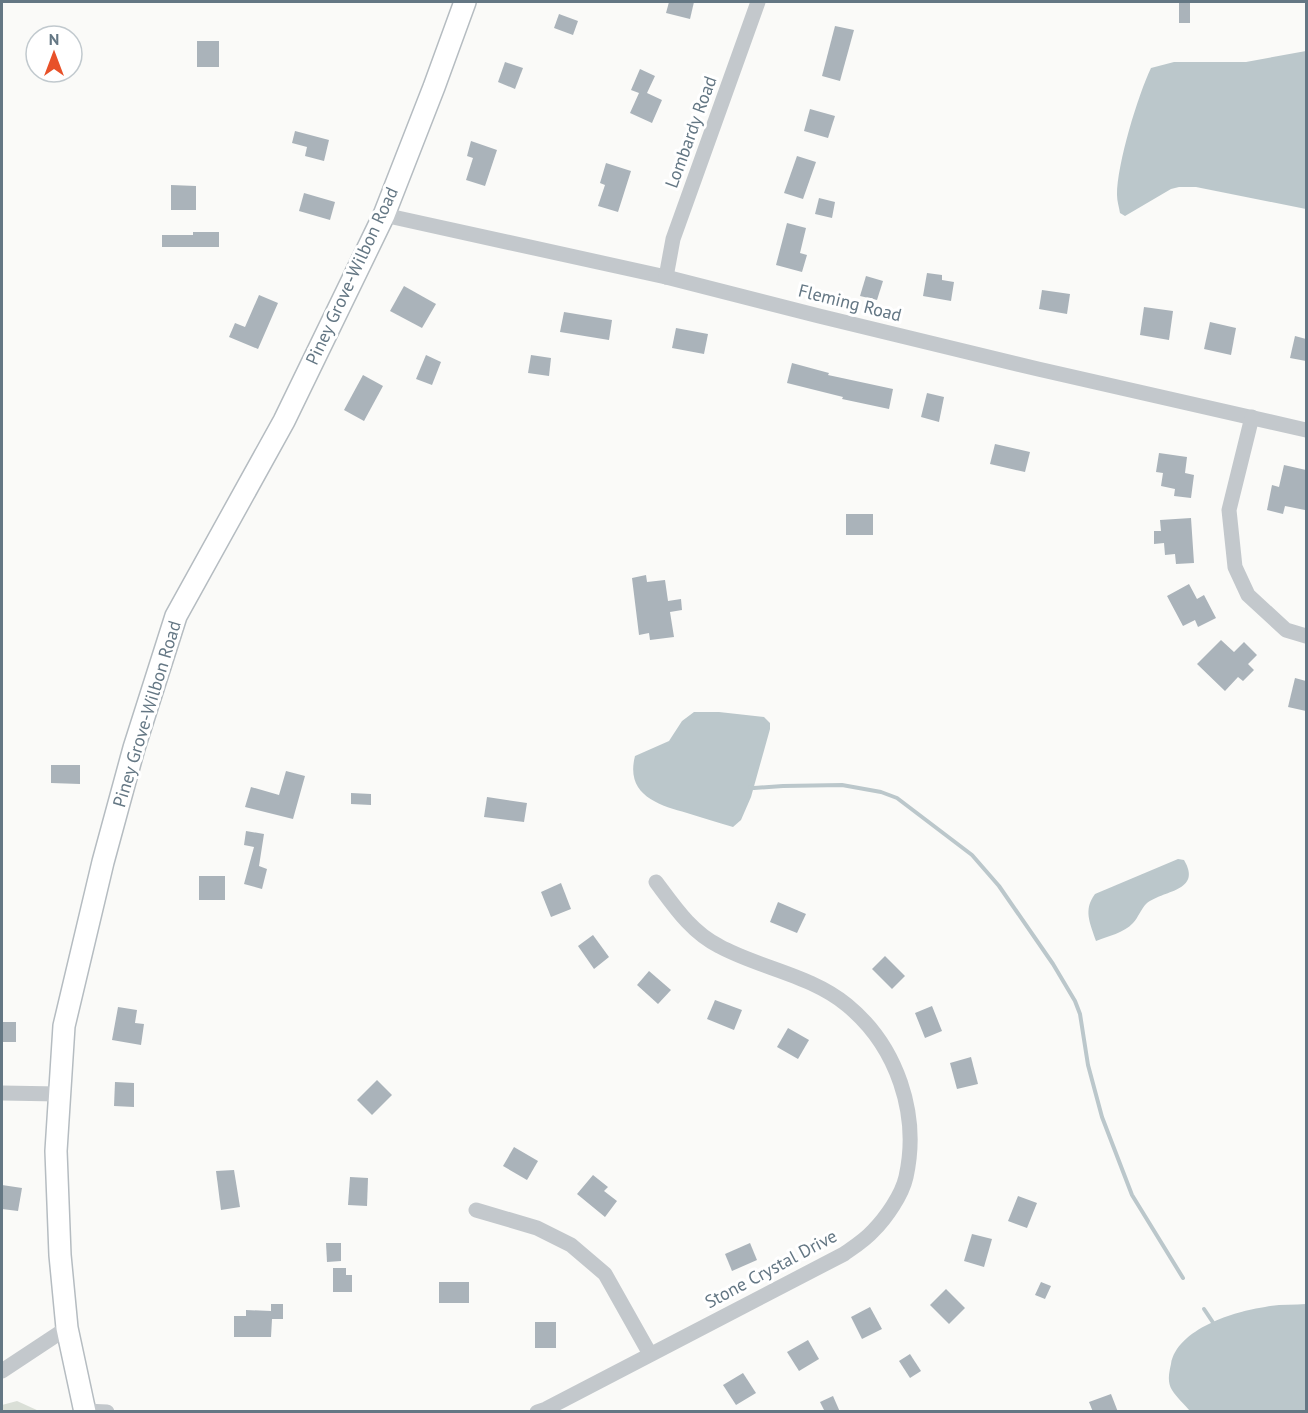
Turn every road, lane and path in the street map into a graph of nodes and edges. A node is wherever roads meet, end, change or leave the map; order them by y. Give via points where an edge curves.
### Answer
1 (465, 2) edge
2 (758, 2) edge
3 (384, 216) junction
4 (666, 277) junction
5 (1252, 417) junction
6 (1306, 430) edge
7 (1306, 636) edge
8 (656, 882) dead end
9 (2, 1093) edge
10 (59, 1094) junction
11 (476, 1210) dead end
12 (67, 1328) junction
13 (650, 1354) junction
14 (2, 1371) edge
15 (85, 1411) edge
16 (107, 1412) edge
17 (537, 1412) edge

1 - 3 street, Piney Grove-Wilbon Road
2 - 4 street, Lombardy Road via 673,239
3 - 4 street, Fleming Road
3 - 10 street, Piney Grove-Wilbon Road via 284,421 176,616 134,748 93,898 64,1026
4 - 5 street, Fleming Road
5 - 6 street, Fleming Road
5 - 7 street via 1229,510 1235,567 1248,595 1286,630
8 - 13 street, Stone Crystal Drive via 687,923 717,946 813,984 846,1003 868,1024 899,1075 910,1131 906,1178 873,1232 844,1254
9 - 10 street
10 - 12 street, Piney Grove-Wilbon Road via 56,1151
11 - 13 street via 537,1228 571,1245 606,1274
12 - 14 street
12 - 15 street, Piney Grove-Wilbon Road
13 - 17 street, Stone Crystal Drive
15 - 16 street

